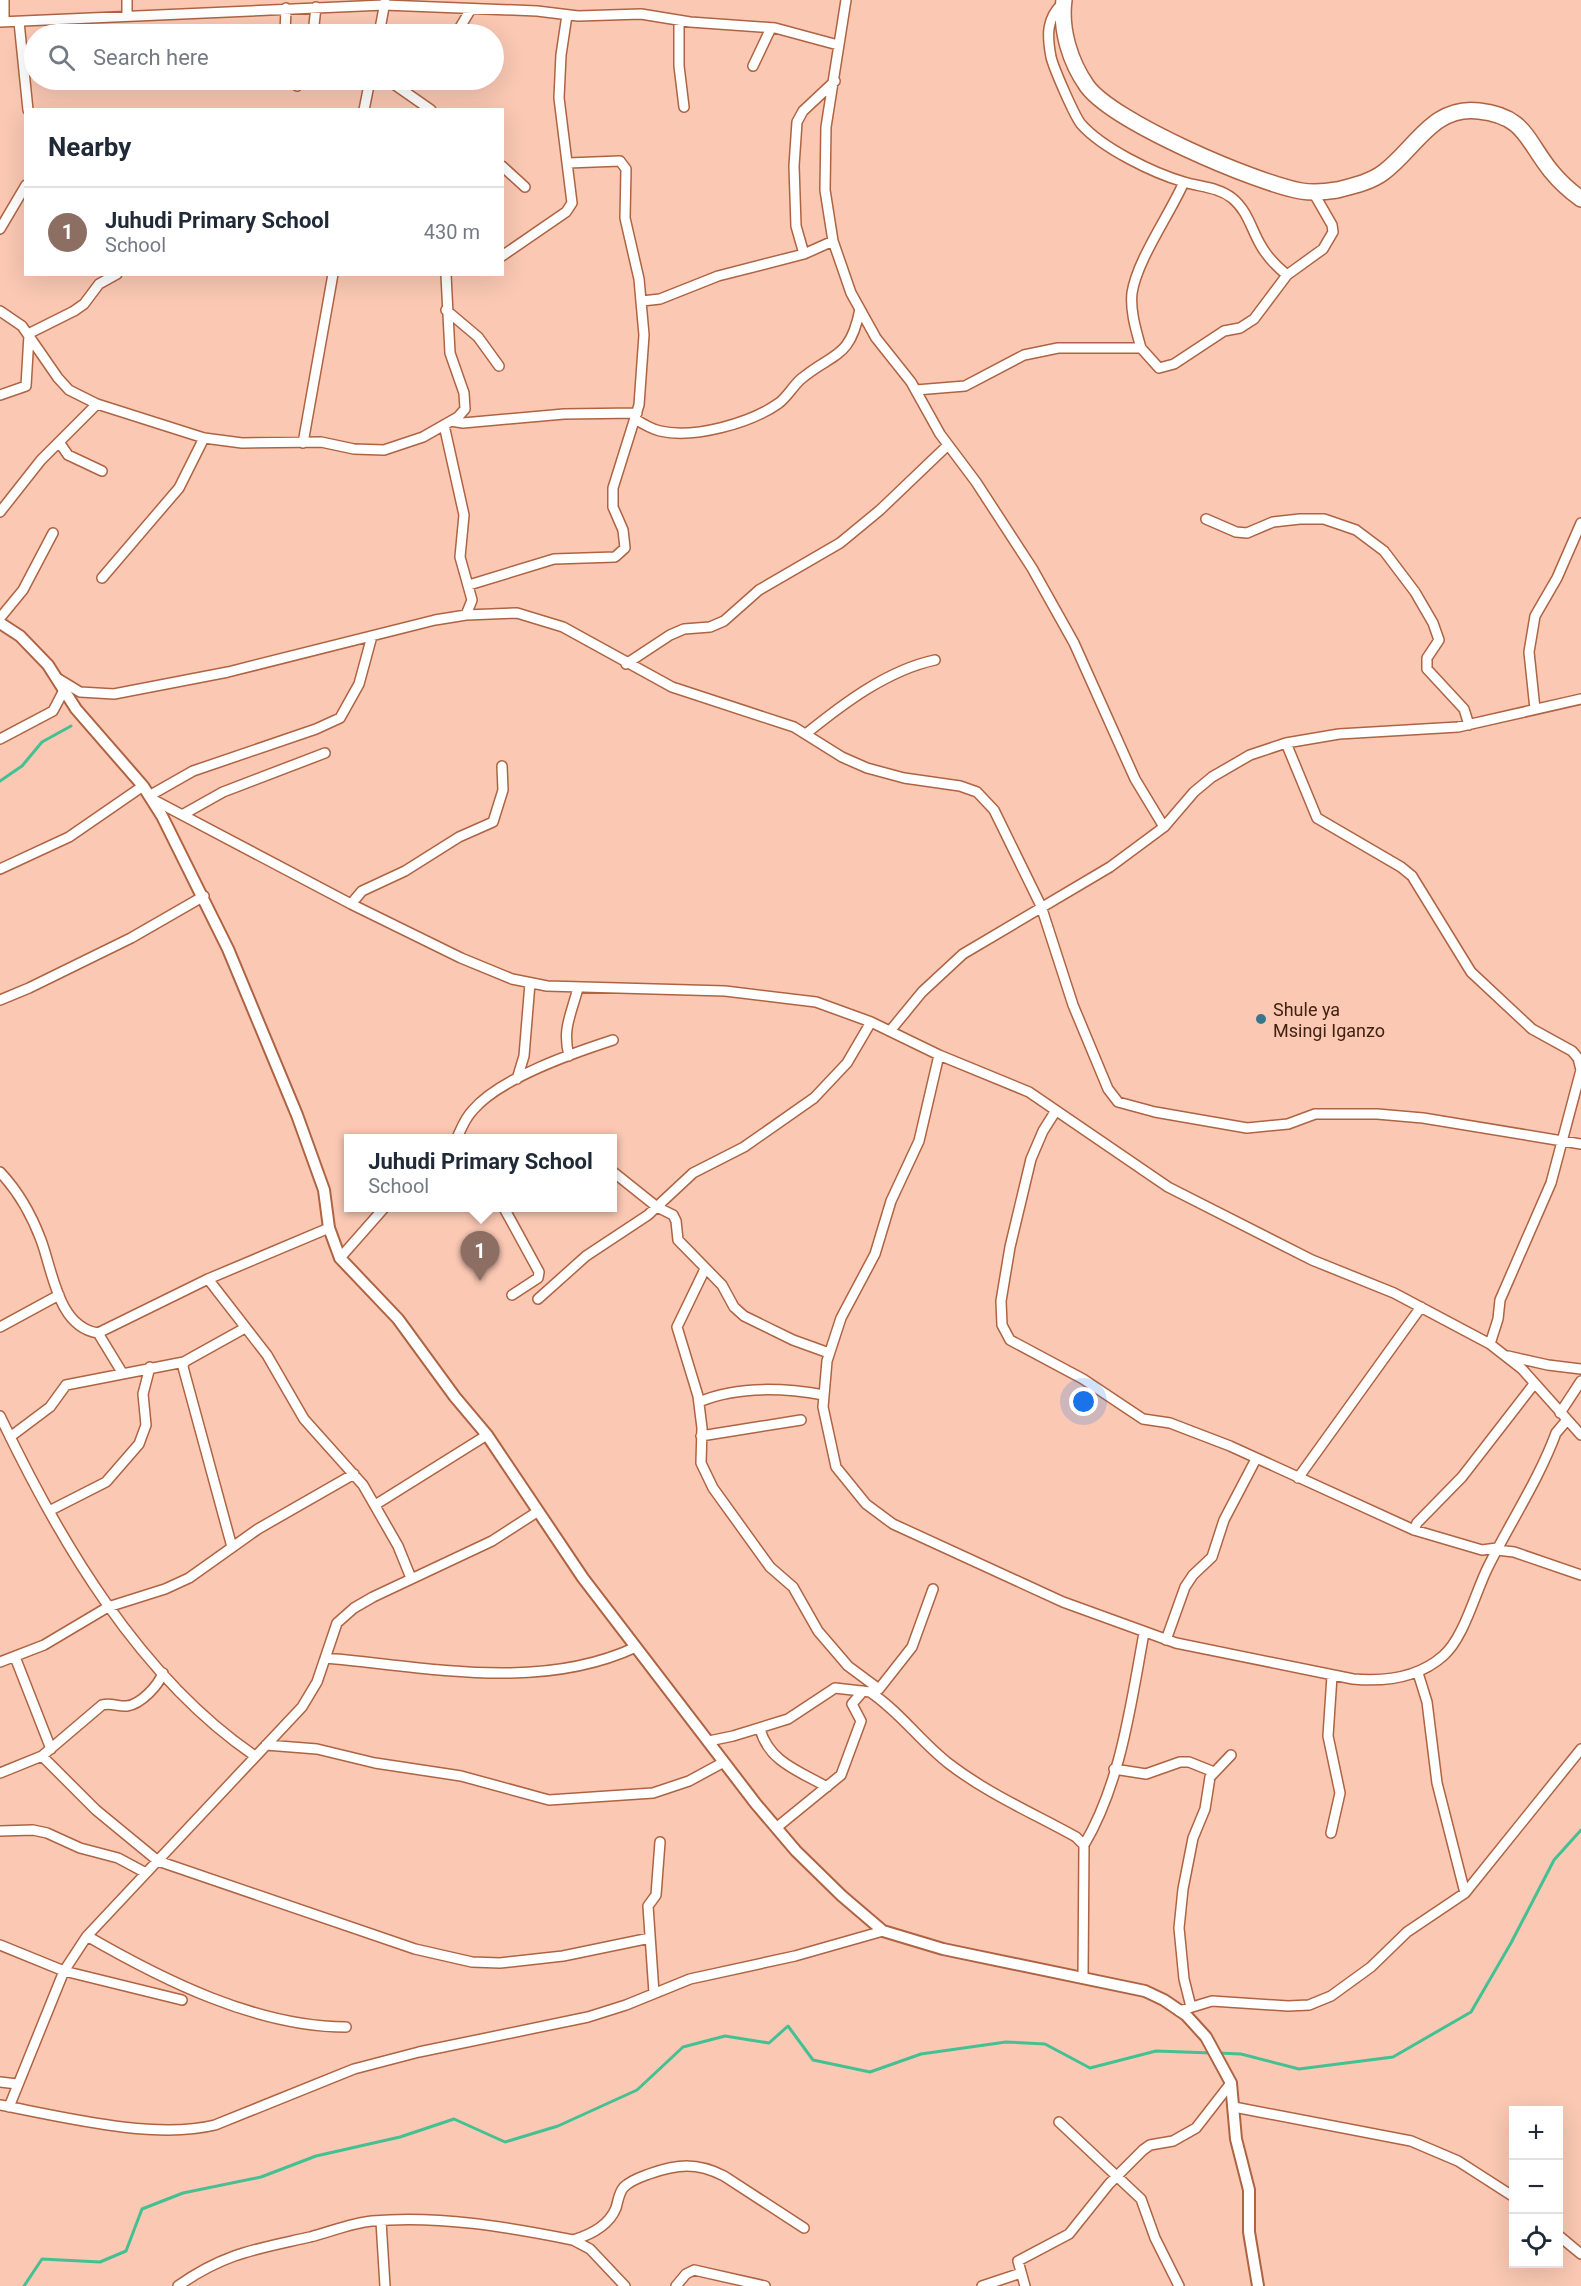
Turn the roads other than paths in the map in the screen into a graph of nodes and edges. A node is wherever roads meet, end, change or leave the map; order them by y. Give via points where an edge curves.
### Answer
1 (4, 0) edge
2 (127, 0) edge
3 (846, 0) edge
4 (1063, 2) edge
5 (385, 3) edge
6 (316, 7) junction
7 (286, 8) junction
8 (471, 9) junction
9 (127, 15) junction
10 (567, 15) junction
11 (679, 21) junction
12 (2, 22) edge
13 (19, 22) junction
14 (285, 24) edge
15 (314, 24) edge
16 (380, 24) edge
17 (462, 24) edge
18 (771, 28) junction
19 (838, 45) junction
20 (753, 66) dead end
21 (24, 71) edge
22 (835, 81) junction
23 (26, 90) edge
24 (368, 90) edge
25 (402, 90) edge
26 (684, 107) dead end
27 (28, 108) edge
28 (364, 108) edge
29 (428, 108) edge
30 (568, 163) junction
31 (504, 167) edge
32 (1184, 182) junction
33 (525, 187) dead end
34 (24, 188) edge
35 (1313, 192) junction
36 (1581, 199) edge
37 (0, 229) edge
38 (833, 241) junction
39 (804, 254) junction
40 (504, 255) edge
41 (113, 276) edge
42 (333, 276) edge
43 (446, 276) edge
44 (1287, 276) junction
45 (642, 301) junction
46 (860, 309) junction
47 (446, 310) junction
48 (0, 311) edge
49 (28, 335) junction
50 (1141, 348) junction
51 (499, 366) dead end
52 (916, 390) junction
53 (0, 395) edge
54 (96, 405) junction
55 (636, 416) junction
56 (448, 423) junction
57 (204, 438) junction
58 (59, 442) junction
59 (303, 443) junction
60 (948, 445) junction
61 (102, 471) dead end
62 (0, 512) edge
63 (1206, 519) dead end
64 (1581, 523) edge
65 (53, 533) dead end
66 (102, 578) dead end
67 (469, 585) junction
68 (466, 615) junction
69 (0, 618) edge
70 (0, 624) edge
71 (372, 636) junction
72 (934, 660) dead end
73 (626, 664) junction
74 (48, 665) junction
75 (64, 690) junction
76 (1581, 699) edge
77 (1535, 710) junction
78 (1469, 725) junction
79 (807, 733) junction
80 (0, 739) edge
81 (1286, 743) junction
82 (325, 753) dead end
83 (502, 766) dead end
84 (143, 786) junction
85 (151, 798) junction
86 (182, 815) junction
87 (1164, 826) junction
88 (0, 869) edge
89 (204, 896) junction
90 (351, 903) junction
91 (1041, 906) junction
92 (530, 983) junction
93 (578, 988) junction
94 (0, 1000) edge
95 (871, 1022) junction
96 (890, 1031) junction
97 (613, 1040) dead end
98 (939, 1055) junction
99 (569, 1056) junction
100 (1581, 1070) edge
101 (517, 1079) junction
102 (1055, 1112) junction
103 (459, 1134) edge
104 (1563, 1142) junction
105 (1581, 1144) edge
106 (0, 1172) edge
107 (617, 1175) edge
108 (657, 1207) junction
109 (380, 1212) edge
110 (506, 1212) edge
111 (329, 1228) junction
112 (340, 1258) junction
113 (705, 1269) junction
114 (208, 1279) junction
115 (59, 1295) junction
116 (512, 1295) dead end
117 (538, 1299) dead end
118 (1421, 1307) junction
119 (0, 1327) edge
120 (245, 1328) junction
121 (98, 1333) junction
122 (1490, 1344) junction
123 (830, 1353) junction
124 (1506, 1355) junction
125 (184, 1362) junction
126 (150, 1367) junction
127 (1581, 1369) edge
128 (123, 1374) junction
129 (1581, 1381) edge
130 (1534, 1384) junction
131 (824, 1395) junction
132 (699, 1402) junction
133 (0, 1416) edge
134 (1564, 1416) junction
135 (801, 1420) dead end
136 (487, 1435) junction
137 (1581, 1435) edge
138 (701, 1436) junction
139 (10, 1437) junction
140 (1256, 1459) junction
141 (354, 1474) junction
142 (1298, 1478) junction
143 (375, 1505) junction
144 (49, 1511) junction
145 (537, 1512) junction
146 (1414, 1530) junction
147 (232, 1546) junction
148 (1497, 1549) junction
149 (1581, 1575) edge
150 (411, 1578) junction
151 (933, 1588) dead end
152 (108, 1607) junction
153 (1144, 1633) junction
154 (1166, 1640) junction
155 (636, 1647) junction
156 (15, 1657) junction
157 (326, 1658) junction
158 (0, 1662) edge
159 (164, 1673) junction
160 (1418, 1673) junction
161 (1332, 1676) junction
162 (870, 1691) junction
163 (760, 1729) junction
164 (709, 1741) junction
165 (266, 1745) junction
166 (51, 1749) junction
167 (1581, 1749) edge
168 (1231, 1755) dead end
169 (42, 1756) junction
170 (255, 1756) junction
171 (724, 1762) junction
172 (1114, 1769) junction
173 (1214, 1772) junction
174 (0, 1773) edge
175 (827, 1786) junction
176 (776, 1828) junction
177 (0, 1831) edge
178 (1330, 1833) dead end
179 (660, 1842) dead end
180 (1084, 1845) junction
181 (158, 1860) junction
182 (146, 1873) junction
183 (1465, 1893) junction
184 (883, 1931) junction
185 (87, 1936) junction
186 (650, 1938) junction
187 (1, 1948) edge
188 (64, 1971) junction
189 (1083, 1978) junction
190 (654, 1993) junction
191 (182, 2000) dead end
192 (1191, 2007) junction
193 (1179, 2011) junction
194 (346, 2026) dead end
195 (0, 2082) edge
196 (1231, 2083) junction
197 (17, 2084) junction
198 (4, 2106) edge
199 (1234, 2107) junction
200 (1059, 2122) dead end
201 (1118, 2176) junction
202 (1509, 2194) edge
203 (381, 2221) junction
204 (804, 2228) dead end
205 (1563, 2239) edge
206 (573, 2240) junction
207 (1581, 2254) edge
208 (1021, 2273) junction
209 (178, 2286) edge
210 (385, 2286) edge
211 (625, 2286) edge
212 (676, 2286) edge
213 (765, 2286) edge
214 (982, 2286) edge
215 (1025, 2286) edge
216 (1179, 2286) edge
217 (1258, 2286) edge

1 - 12 street
2 - 9 street
3 - 19 street
4 - 32 street via 1053,11 1049,48 1076,118 1130,159
4 - 35 highway via 1065,37 1078,68 1088,86 1116,113 1239,171 1280,186
5 - 6 street
5 - 8 street
5 - 16 street
6 - 7 street
6 - 15 street
7 - 9 street
7 - 14 street
8 - 10 street via 537,10
8 - 17 street
9 - 13 street
10 - 11 street via 627,13
10 - 30 street via 559,98
11 - 18 street
11 - 26 street
12 - 13 street
13 - 21 street
18 - 19 street
18 - 20 street
19 - 22 street
22 - 38 street via 825,156 825,190
22 - 39 street via 803,111 797,122 796,226
23 - 27 street
24 - 28 street
25 - 29 street
30 - 40 street via 572,203 569,208
30 - 45 street via 624,164 625,218
31 - 33 street
32 - 44 street via 1231,197 1242,208 1270,260
32 - 50 street via 1141,265 1132,292
34 - 37 street
35 - 36 highway via 1369,181 1433,122 1475,110 1498,113 1520,126 1551,171
35 - 44 street via 1325,209 1333,232 1323,249
38 - 39 street
38 - 46 street
39 - 45 street via 718,276 660,299
41 - 49 street via 99,284 74,311
42 - 59 street
43 - 47 street
44 - 50 street via 1254,319 1240,328 1224,331 1174,364 1157,367
45 - 55 street via 643,367
46 - 52 street via 876,338
46 - 55 street via 854,336 834,359 800,380 784,399 761,414 717,429 669,432 655,429
47 - 51 street via 478,337
47 - 56 street via 450,353 466,402 463,413
48 - 49 street via 18,322
49 - 53 street via 26,386
49 - 54 street via 63,384
50 - 52 street via 1043,350 1015,359 965,386
52 - 60 street
54 - 57 street
54 - 58 street
55 - 56 street via 585,413
55 - 67 street via 614,489 613,507 625,539 622,553 606,558 554,560
56 - 59 street via 406,444 384,450
56 - 67 street via 462,502 460,558
57 - 59 street via 242,443
57 - 66 street via 179,488
58 - 61 street via 68,455
58 - 62 street via 28,474
60 - 73 street via 840,543 768,585 724,621 670,635
60 - 87 street via 1046,593 1074,643 1135,779
63 - 78 street via 1246,533 1283,521 1324,519 1374,541 1415,592 1433,623 1439,640 1427,658 1427,669 1464,709
64 - 77 street via 1535,616 1529,652
65 - 69 street via 23,590
67 - 68 street via 472,600
68 - 71 street
68 - 73 street via 518,614 541,618 574,632
70 - 74 street via 20,636
71 - 74 street via 228,672 114,694 80,692 59,681
71 - 85 street via 359,684 340,718 193,771
72 - 79 street via 872,687
73 - 79 street via 672,687 762,714
74 - 75 street
75 - 80 street via 53,711
75 - 84 street via 82,718
76 - 77 street
77 - 78 street
78 - 81 street via 1372,731
79 - 91 street via 842,758 867,768 977,792 992,806
81 - 87 street via 1250,755 1212,777
81 - 100 street via 1317,818 1412,876 1472,972 1532,1029 1572,1051
82 - 86 street via 223,792
83 - 90 street via 504,790 494,822 369,887
84 - 85 street
84 - 88 street via 69,837
85 - 86 street
85 - 89 street
86 - 90 street
87 - 91 street via 1110,867
89 - 94 street via 169,919
89 - 111 street via 314,1157
90 - 92 street via 481,967
91 - 96 street via 963,954 928,986
91 - 104 street via 1073,1005 1108,1089 1118,1102 1247,1128 1288,1124 1315,1114 1377,1114
92 - 93 street
92 - 101 street via 524,1056
93 - 95 street via 774,996 831,1006
93 - 99 street via 565,1032
95 - 96 street
95 - 108 street via 847,1063 821,1092 744,1147 693,1173
96 - 98 street
97 - 99 street
98 - 102 street via 1029,1092
98 - 123 street via 919,1140 891,1201 875,1254 841,1318
99 - 101 street
100 - 104 street
101 - 103 street via 477,1106
102 - 118 street via 1177,1192 1312,1260 1373,1283
102 - 140 street via 1030,1159 1010,1247 1001,1301 1005,1334 1143,1419 1170,1423
104 - 105 street
104 - 122 street via 1544,1202 1500,1300
106 - 115 street via 22,1202 41,1239
107 - 108 street
108 - 113 street via 672,1215 678,1240
108 - 117 street via 571,1268
109 - 112 street
110 - 116 street via 539,1272 538,1278
111 - 112 street
111 - 114 street
112 - 136 street via 398,1319
113 - 123 street via 744,1316
113 - 132 street via 676,1327
114 - 120 street
114 - 121 street
115 - 119 street
115 - 121 street via 78,1327
118 - 122 street
118 - 142 street
120 - 125 street
120 - 141 street via 271,1361 304,1419
121 - 128 street
122 - 124 street
123 - 131 street
124 - 127 street
124 - 130 street
125 - 126 street
125 - 147 street
126 - 128 street
126 - 144 street via 143,1394 146,1425 139,1444 111,1478
128 - 139 street via 66,1385 50,1407
129 - 134 street
130 - 134 street
130 - 146 street via 1462,1478
131 - 132 street via 752,1391
131 - 153 street via 826,1429 836,1467 866,1504 893,1524 1016,1581
132 - 138 street
133 - 139 street
134 - 137 street
134 - 148 street
135 - 138 street
136 - 143 street
136 - 145 street
138 - 162 street via 701,1463 719,1495 769,1565 793,1587 814,1626
139 - 144 street
140 - 142 street
140 - 154 street via 1227,1513 1212,1557 1185,1587
141 - 143 street
141 - 147 street
142 - 146 street
143 - 150 street
144 - 152 street
145 - 150 street via 492,1541
145 - 155 street
146 - 148 street via 1482,1550
147 - 152 street via 175,1585
148 - 149 street
148 - 160 street via 1450,1649
150 - 157 street via 344,1616 333,1632
151 - 162 street via 912,1647
152 - 156 street via 44,1645
152 - 159 street
153 - 154 street
153 - 172 street
154 - 161 street
155 - 157 street via 585,1664 502,1674
155 - 164 street
156 - 158 street
156 - 166 street
157 - 165 street via 311,1694
159 - 166 street via 136,1702 129,1706 102,1705
159 - 170 street via 211,1721
160 - 161 street via 1371,1681
160 - 183 street via 1427,1702 1437,1783
161 - 178 street via 1328,1737 1340,1793
162 - 163 street via 835,1688 798,1713
162 - 175 street via 852,1704 861,1721 846,1767
162 - 180 street via 957,1769
163 - 164 street
163 - 175 street via 774,1756
164 - 171 street
165 - 170 street
165 - 171 street via 317,1749 375,1763 461,1776 549,1800 652,1792 689,1781
166 - 169 street
167 - 183 street
168 - 173 street
169 - 174 street
169 - 181 street via 96,1810
170 - 181 street
171 - 176 street
172 - 173 street via 1146,1774 1189,1762
172 - 180 street via 1098,1819
173 - 192 street via 1193,1838 1179,1928
175 - 176 street
176 - 184 street via 842,1896
177 - 182 street via 47,1833 80,1848 118,1858
179 - 186 street via 656,1895 648,1906
180 - 189 street
181 - 182 street
181 - 186 street via 388,1941 472,1962 527,1962
182 - 185 street
183 - 192 street via 1415,1926 1360,1976 1318,2003 1288,2006 1212,2001
184 - 189 street via 943,1949
184 - 190 street via 795,1956 690,1979
185 - 188 street
185 - 194 street via 231,2005 290,2023
186 - 190 street
187 - 188 street
188 - 191 street
188 - 197 street
189 - 193 street via 1145,1991
190 - 198 street via 588,2017 354,2069 195,2130 161,2131
192 - 193 street
193 - 196 street via 1206,2037
195 - 197 street
196 - 199 street
196 - 201 street via 1196,2128 1173,2140 1150,2145
197 - 198 street
199 - 202 street via 1411,2141 1458,2161
199 - 217 street via 1236,2139 1249,2190 1249,2232
200 - 201 street
201 - 208 street via 1064,2238 1018,2261
201 - 216 street via 1141,2199
203 - 206 street via 455,2223
203 - 209 street via 233,2255 208,2265
203 - 210 street
204 - 206 street via 724,2176 687,2164 658,2170 631,2182 622,2189 610,2219
205 - 207 street
206 - 211 street via 590,2249
208 - 214 street
208 - 215 street
212 - 213 street via 694,2270

